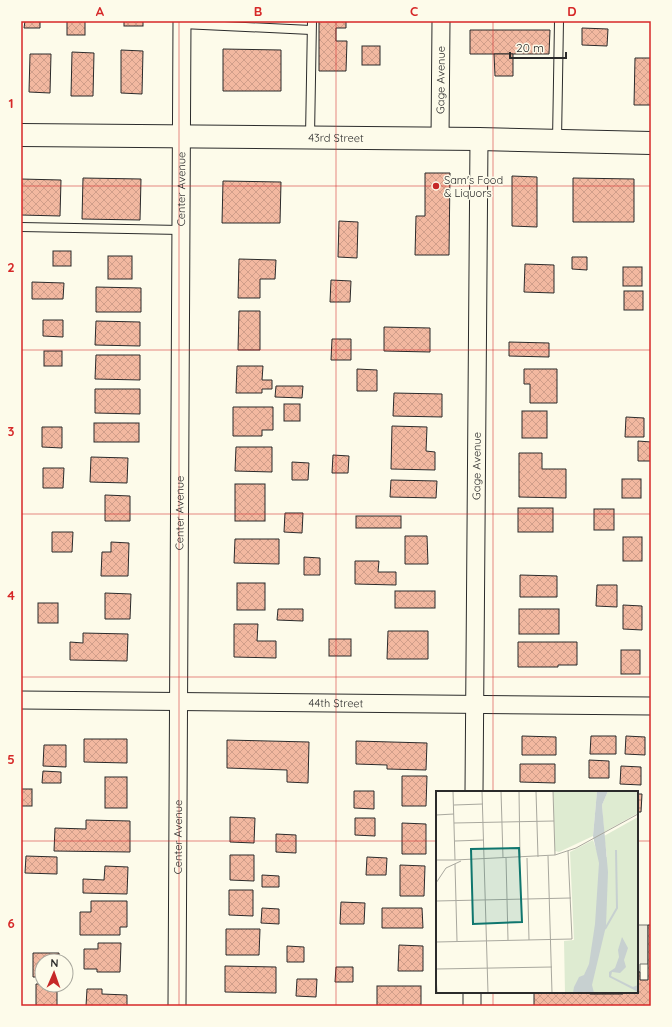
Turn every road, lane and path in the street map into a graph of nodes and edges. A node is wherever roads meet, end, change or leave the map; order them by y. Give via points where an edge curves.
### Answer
1 (312, 21) edge
2 (441, 21) edge
3 (559, 21) edge
4 (182, 23) edge
5 (311, 30) junction
6 (21, 135) edge
7 (182, 137) junction
8 (310, 138) junction
9 (440, 139) junction
10 (479, 139) junction
11 (557, 141) junction
12 (651, 142) edge
13 (21, 227) edge
14 (181, 230) junction
15 (21, 700) edge
16 (179, 701) junction
17 (474, 704) junction
18 (651, 706) edge
19 (474, 791) edge
20 (472, 993) edge
21 (177, 1006) edge
22 (472, 1006) edge

1 - 5 lane
2 - 9 street, Gage Avenue
3 - 11 lane
4 - 5 lane
4 - 7 street, Center Avenue
5 - 8 lane
6 - 7 main road, 43rd Street
7 - 8 main road, 43rd Street
7 - 14 street, Center Avenue
8 - 9 main road, 43rd Street
9 - 10 main road, 43rd Street
10 - 11 main road, 43rd Street
10 - 17 street, Gage Avenue
11 - 12 main road, 43rd Street
13 - 14 lane
14 - 16 street, Center Avenue
15 - 16 street, 44th Street
16 - 17 street, 44th Street
16 - 21 street, Center Avenue
17 - 18 street, 44th Street
17 - 19 street, Gage Avenue
20 - 22 street

